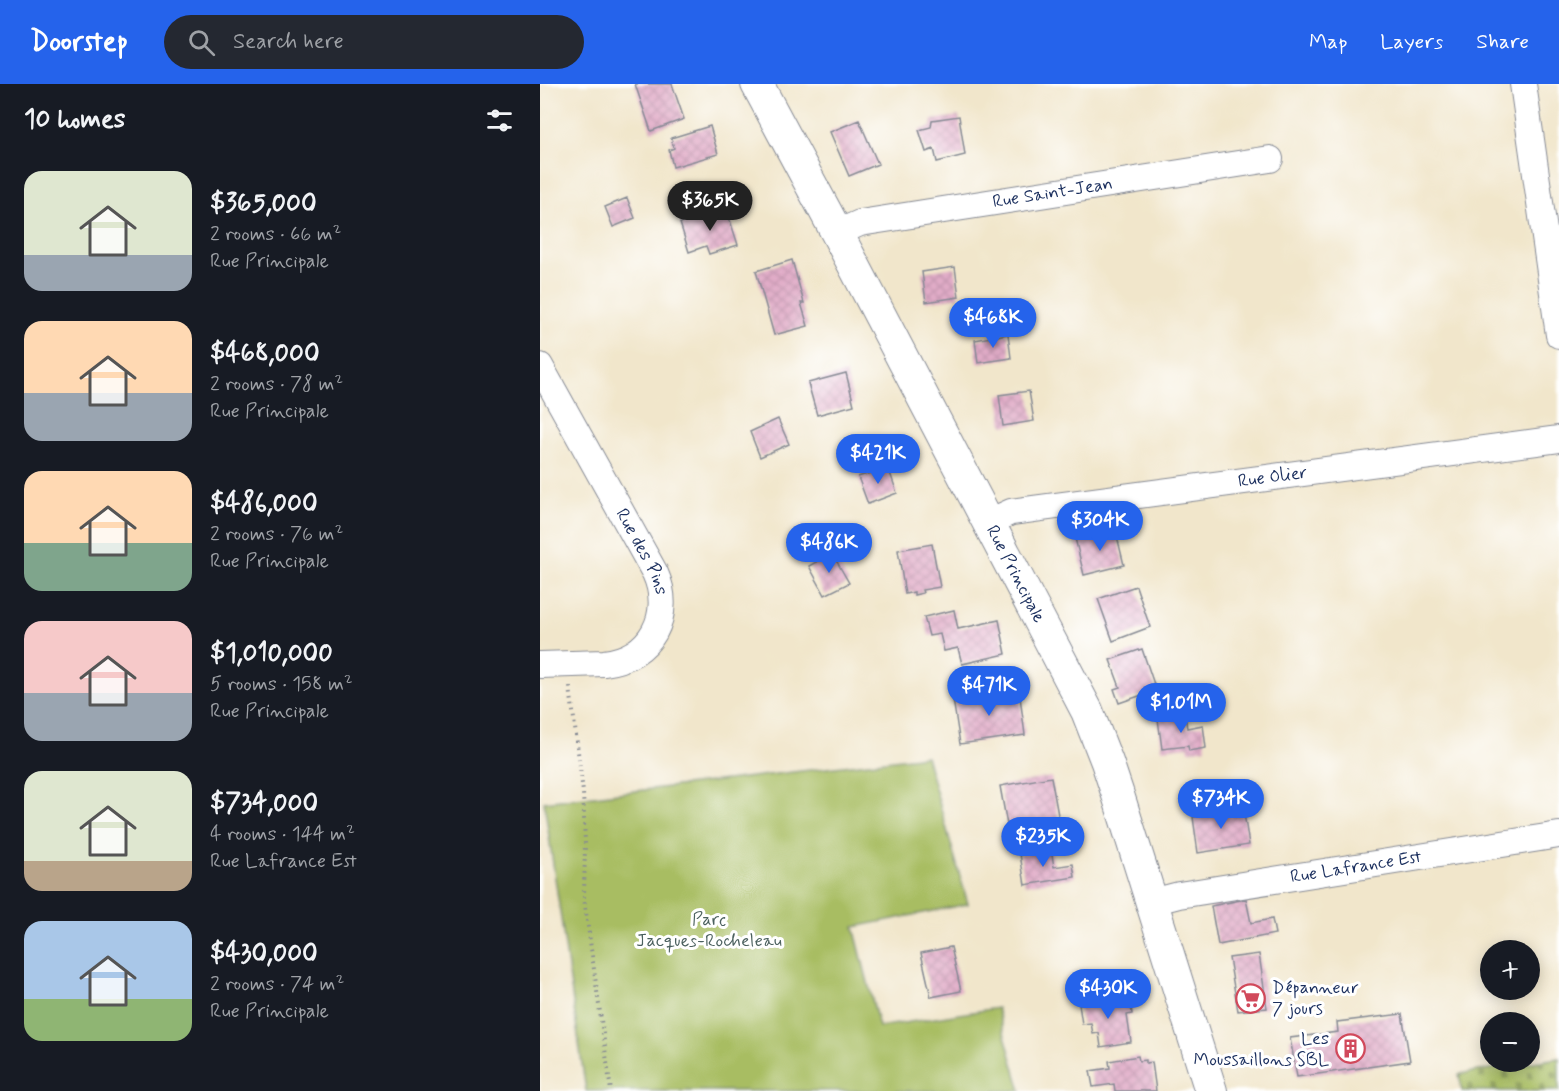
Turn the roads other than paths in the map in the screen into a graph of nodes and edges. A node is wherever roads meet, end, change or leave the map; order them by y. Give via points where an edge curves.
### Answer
1 (757, 84) edge
2 (1523, 84) edge
3 (1270, 159) dead end
4 (837, 233) junction
5 (1554, 264) edge
6 (1559, 335) edge
7 (540, 366) edge
8 (1559, 439) edge
9 (989, 522) junction
10 (540, 665) edge
11 (1559, 835) edge
12 (1152, 902) junction
13 (1211, 1091) edge

1 - 4 street, Rue Principale
2 - 5 street
3 - 4 street, Rue Saint-Jean via 860,223
4 - 9 street, Rue Principale
5 - 6 street
7 - 10 street, Rue des Pins via 655,573 662,598 654,632 644,646 629,656 604,663
8 - 9 street, Rue Olier via 1011,512
9 - 12 street, Rue Principale via 1087,711
11 - 12 street, Rue Lafrance Est
12 - 13 street, Rue Principale

